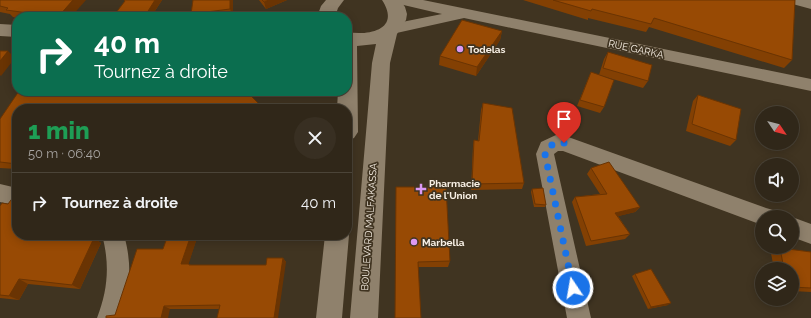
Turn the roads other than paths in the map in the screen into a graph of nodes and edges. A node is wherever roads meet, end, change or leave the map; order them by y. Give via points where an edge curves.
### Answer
1 (392, 0) edge
2 (400, 0) edge
3 (794, 0) edge
4 (811, 4) edge
5 (462, 14) junction
6 (390, 31) junction
7 (352, 38) edge
8 (810, 88) edge
9 (352, 136) edge
10 (375, 136) junction
11 (0, 193) edge
12 (12, 196) edge
13 (755, 213) edge
14 (799, 230) edge
15 (811, 234) edge
16 (114, 240) edge
17 (337, 240) edge
18 (109, 318) edge
19 (329, 318) edge
20 (364, 318) edge
21 (579, 318) edge

1 - 6 main road, BOULEVARD MALFAKASSA via 399,13
2 - 5 street, RUE GARKA
3 - 4 street
5 - 6 street
5 - 8 street, RUE GARKA
6 - 7 main road via 369,39
6 - 10 main road, BOULEVARD MALFAKASSA via 381,63
9 - 10 main road
10 - 20 main road, BOULEVARD MALFAKASSA
11 - 12 street
13 - 21 street via 564,143 548,147 545,154
14 - 15 street
16 - 18 street via 119,257 118,281
17 - 19 main road

